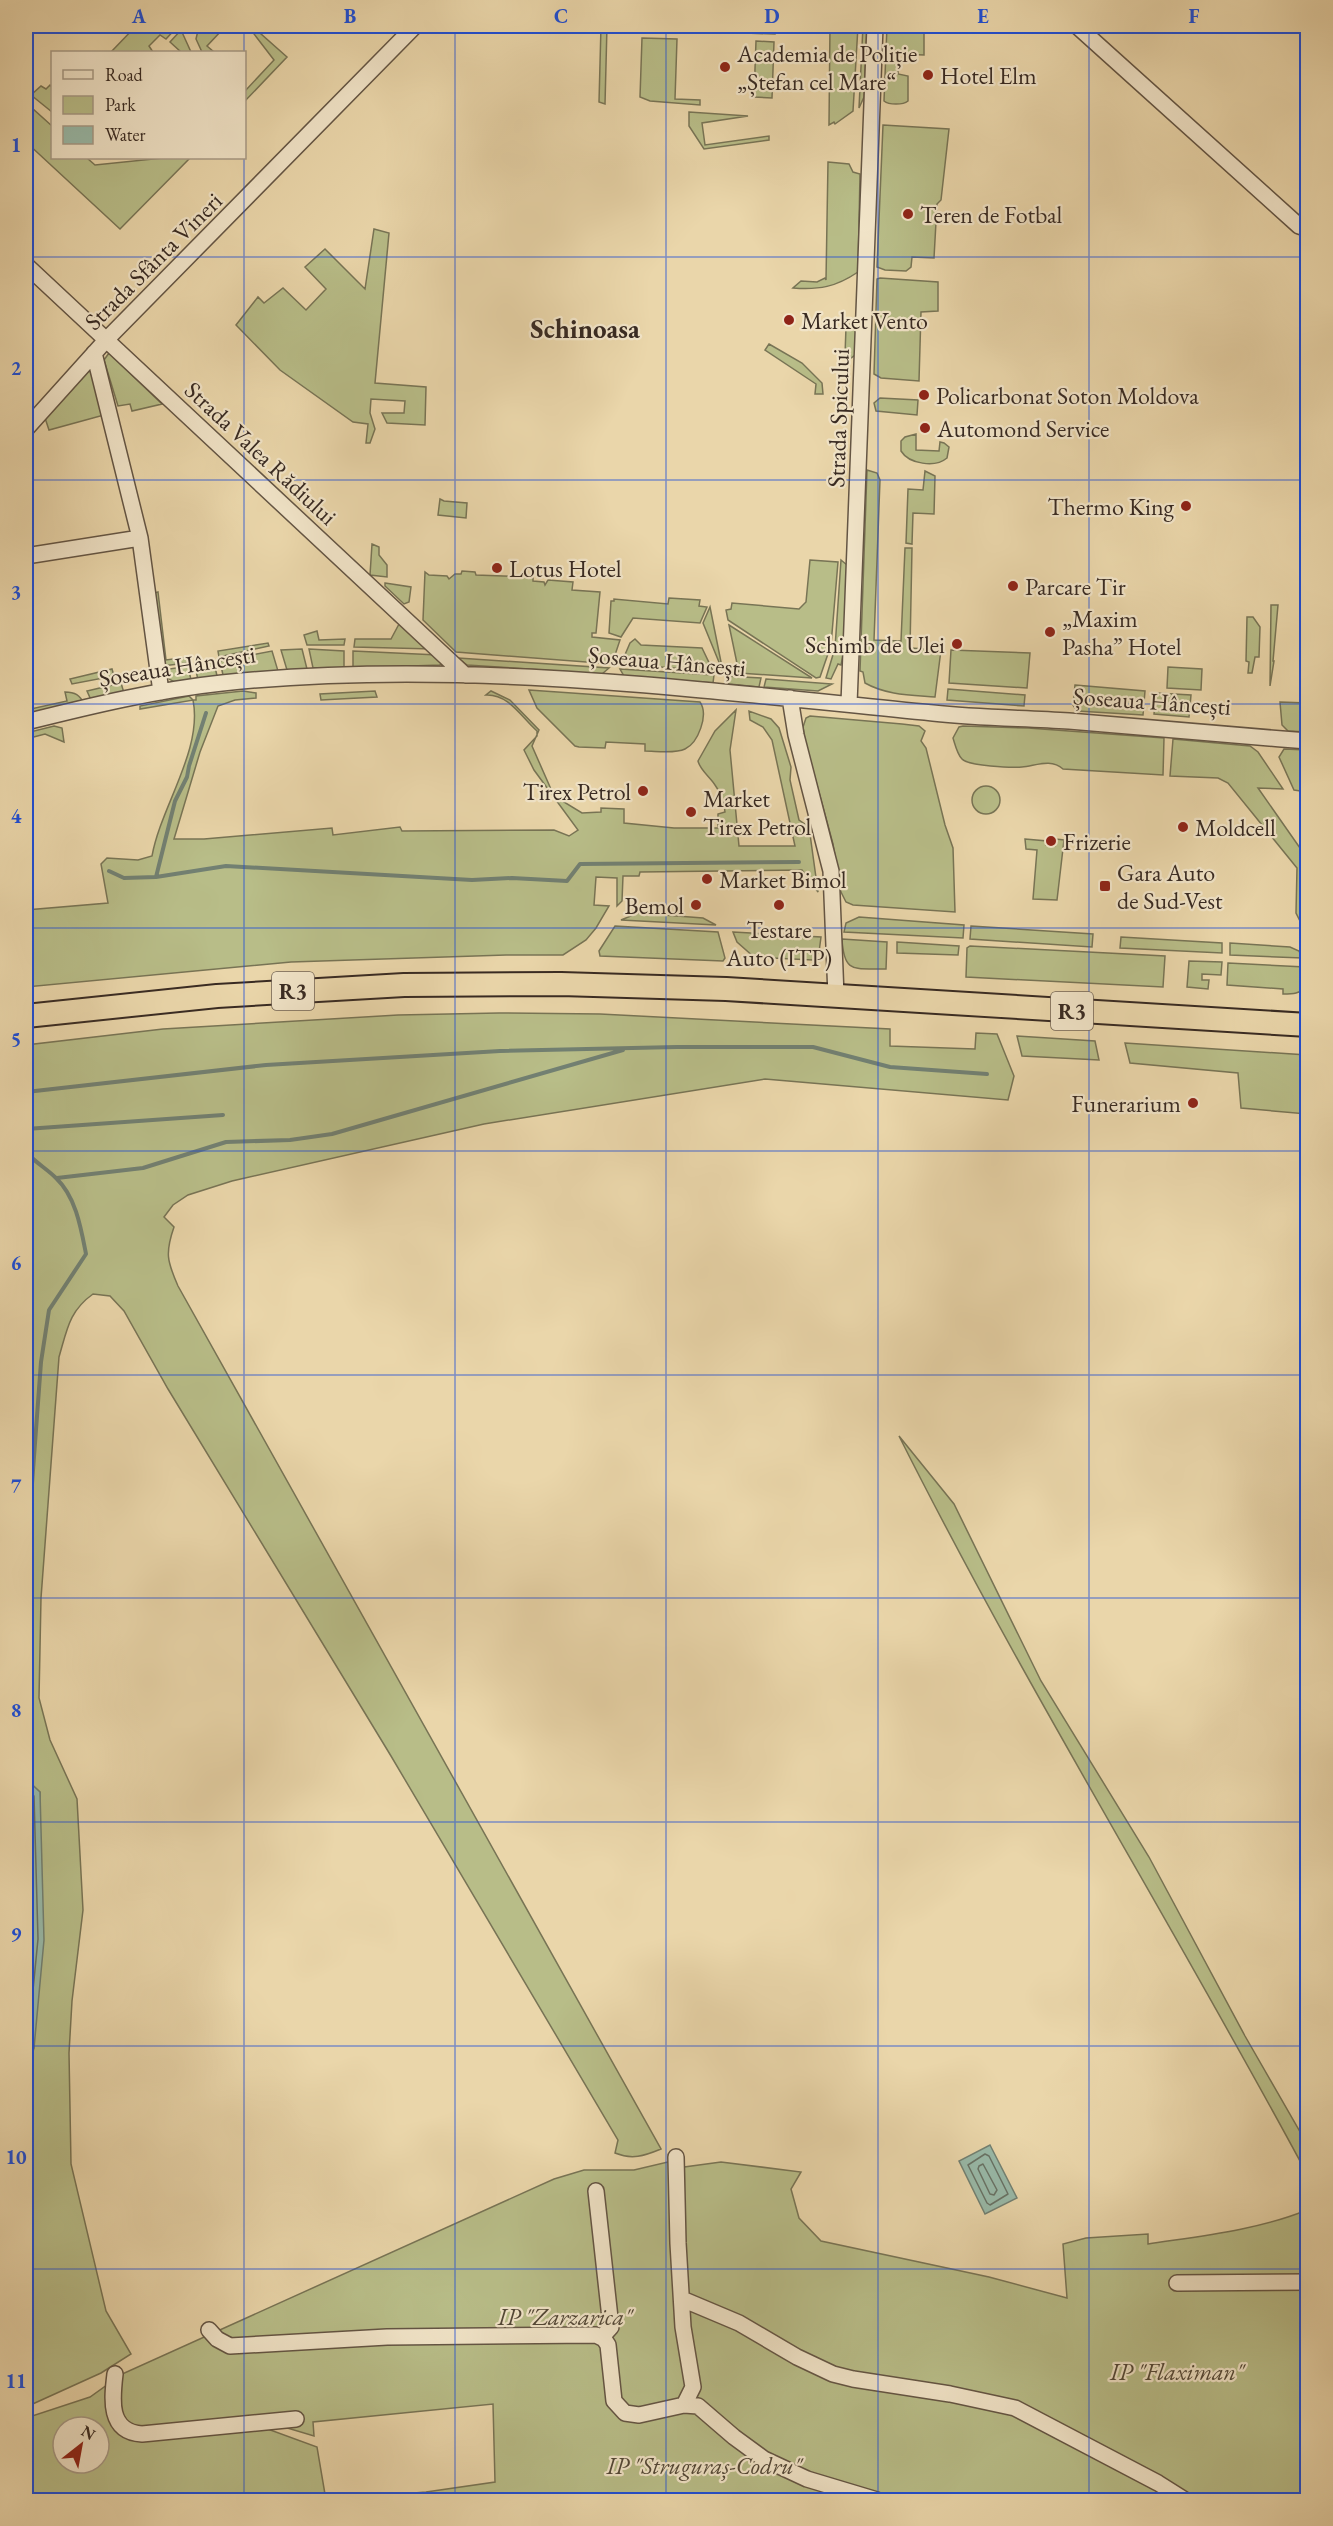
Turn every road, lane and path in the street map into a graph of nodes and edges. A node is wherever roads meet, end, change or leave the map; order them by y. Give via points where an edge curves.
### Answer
1 (416, 26) edge
2 (875, 26) edge
3 (1077, 26) edge
4 (1304, 26) edge
5 (1308, 29) edge
6 (1308, 229) edge
7 (26, 265) edge
8 (107, 339) junction
9 (94, 353) junction
10 (26, 429) edge
11 (140, 538) junction
12 (26, 556) edge
13 (465, 675) junction
14 (161, 692) junction
15 (790, 698) junction
16 (849, 704) junction
17 (26, 722) edge
18 (1308, 741) edge
19 (836, 996) junction
20 (26, 1016) edge
21 (1308, 1025) edge
22 (676, 2157) dead end
23 (596, 2191) dead end
24 (1308, 2282) edge
25 (1177, 2283) dead end
26 (682, 2300) junction
27 (209, 2330) dead end
28 (602, 2337) junction
29 (115, 2374) dead end
30 (684, 2405) junction
31 (296, 2419) dead end
32 (877, 2500) edge
33 (1185, 2500) edge

1 - 8 street, Strada Sfânta Vineri
2 - 16 street, Strada Spicului
3 - 6 street via 1299,226
4 - 5 street
7 - 8 street, Strada Valea Rădiului
8 - 9 street, Strada Sfânta Vineri
8 - 13 street, Strada Valea Rădiului
9 - 10 street, Strada Sfânta Vineri
9 - 11 street
11 - 12 street
11 - 14 street
13 - 14 street, Șoseaua Hâncești via 267,679
13 - 15 street, Șoseaua Hâncești
14 - 17 street, Șoseaua Hâncești
15 - 16 street, Șoseaua Hâncești
15 - 19 street via 831,871
16 - 18 street, Șoseaua Hâncești
19 - 20 highway, R3 via 561,984 404,985 195,997
19 - 21 highway, R3
22 - 26 street
23 - 28 street via 611,2326
24 - 25 street
26 - 30 street via 693,2387
26 - 33 street via 739,2323 833,2374 1015,2408
27 - 28 street via 230,2346 387,2337
28 - 30 street via 608,2345 614,2401 621,2410 639,2415
29 - 31 street via 114,2415 132,2433
30 - 32 street via 701,2407 764,2459 807,2479

